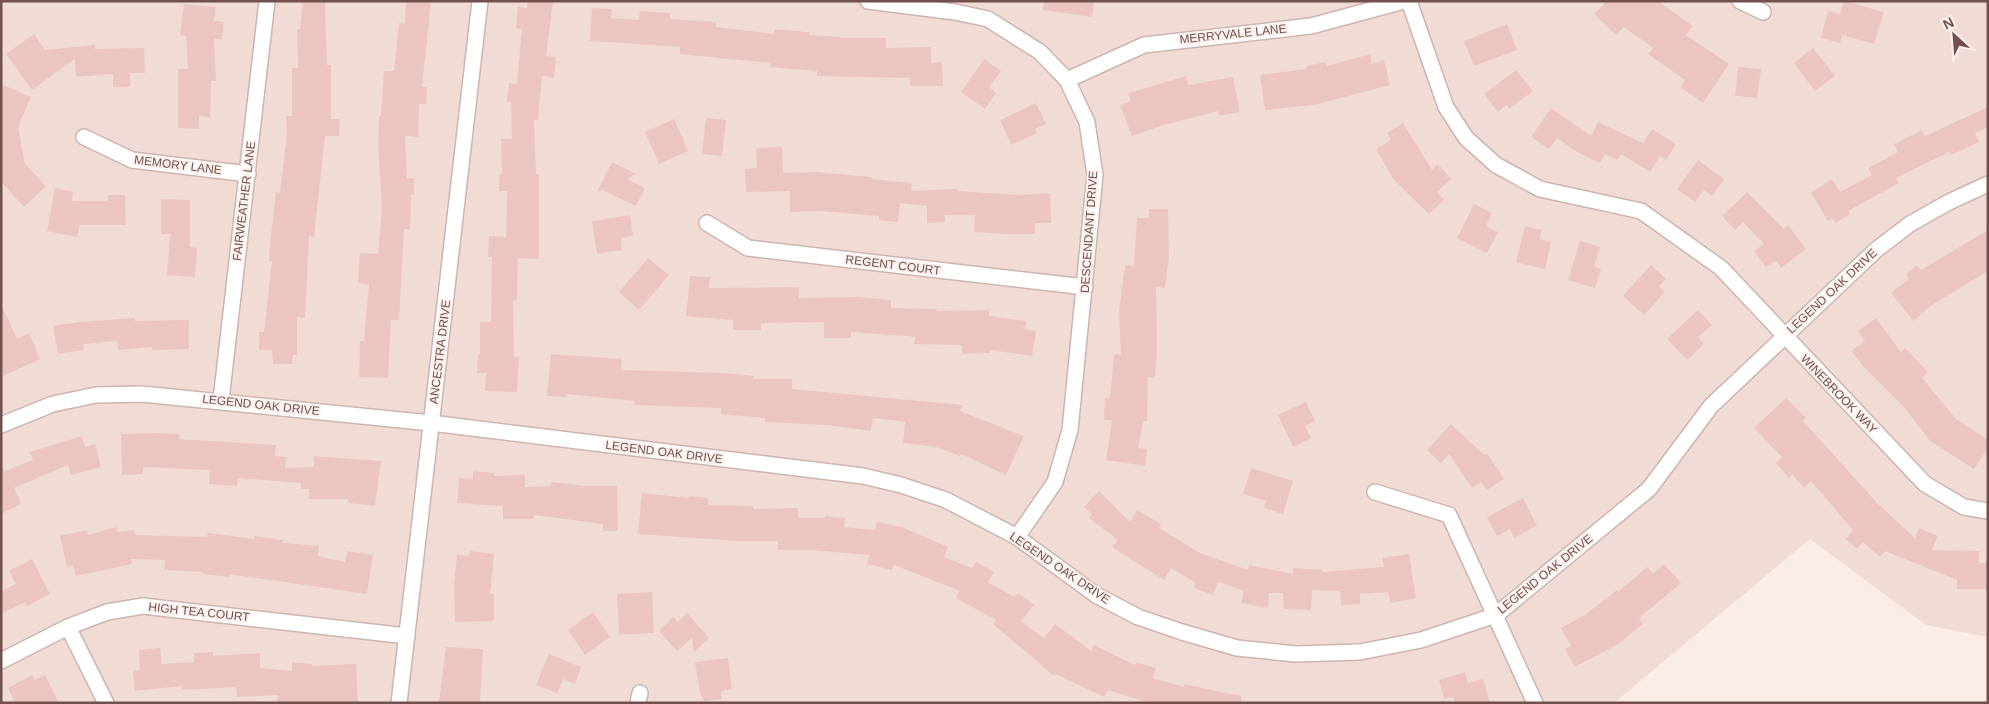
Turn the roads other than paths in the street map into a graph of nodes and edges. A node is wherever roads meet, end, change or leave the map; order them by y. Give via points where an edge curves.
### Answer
1 (267, 1) edge
2 (480, 1) edge
3 (868, 1) edge
4 (1404, 1) edge
5 (1409, 1) edge
6 (1740, 1) edge
7 (1763, 12) dead end
8 (1067, 80) junction
9 (84, 138) dead end
10 (248, 174) junction
11 (1988, 184) edge
12 (707, 223) dead end
13 (1085, 287) junction
14 (1784, 337) junction
15 (221, 400) junction
16 (431, 423) junction
17 (1, 425) edge
18 (1375, 492) dead end
19 (1988, 511) edge
20 (1017, 537) junction
21 (1496, 615) junction
22 (68, 627) junction
23 (407, 636) junction
24 (1, 661) edge
25 (106, 703) edge
26 (399, 703) edge
27 (1535, 703) edge

1 - 10 street, FAIRWEATHER LANE
2 - 16 street, ANCESTRA DRIVE
3 - 8 street, DESCENDANT DRIVE via 988,19 1040,52
4 - 8 street, MERRYVALE LANE via 1310,26 1144,45
5 - 14 street, WINEBROOK WAY via 1446,107 1466,138 1496,165 1540,189 1641,211 1721,268
6 - 7 street
8 - 13 street, DESCENDANT DRIVE via 1087,122 1095,175
9 - 10 street, MEMORY LANE via 132,160
10 - 15 street, FAIRWEATHER LANE
11 - 14 street, LEGEND OAK DRIVE via 1910,224 1876,250
12 - 13 street, REGENT COURT via 748,248
13 - 20 street, DESCENDANT DRIVE via 1070,430 1055,482
14 - 19 street, WINEBROOK WAY via 1925,484 1964,507
14 - 21 street, LEGEND OAK DRIVE via 1711,406 1649,489
15 - 16 street, LEGEND OAK DRIVE
15 - 17 street, LEGEND OAK DRIVE via 142,394 96,395 53,404
16 - 20 street, LEGEND OAK DRIVE via 863,476 946,500
16 - 23 street, ANCESTRA DRIVE
18 - 21 street via 1449,515
20 - 21 street, LEGEND OAK DRIVE via 1096,595 1138,617 1237,648 1296,654 1360,652 1421,640
21 - 27 street
22 - 23 street, HIGH TEA COURT via 107,612 143,606
22 - 24 street, HIGH TEA COURT
22 - 25 street
23 - 26 street, ANCESTRA DRIVE

